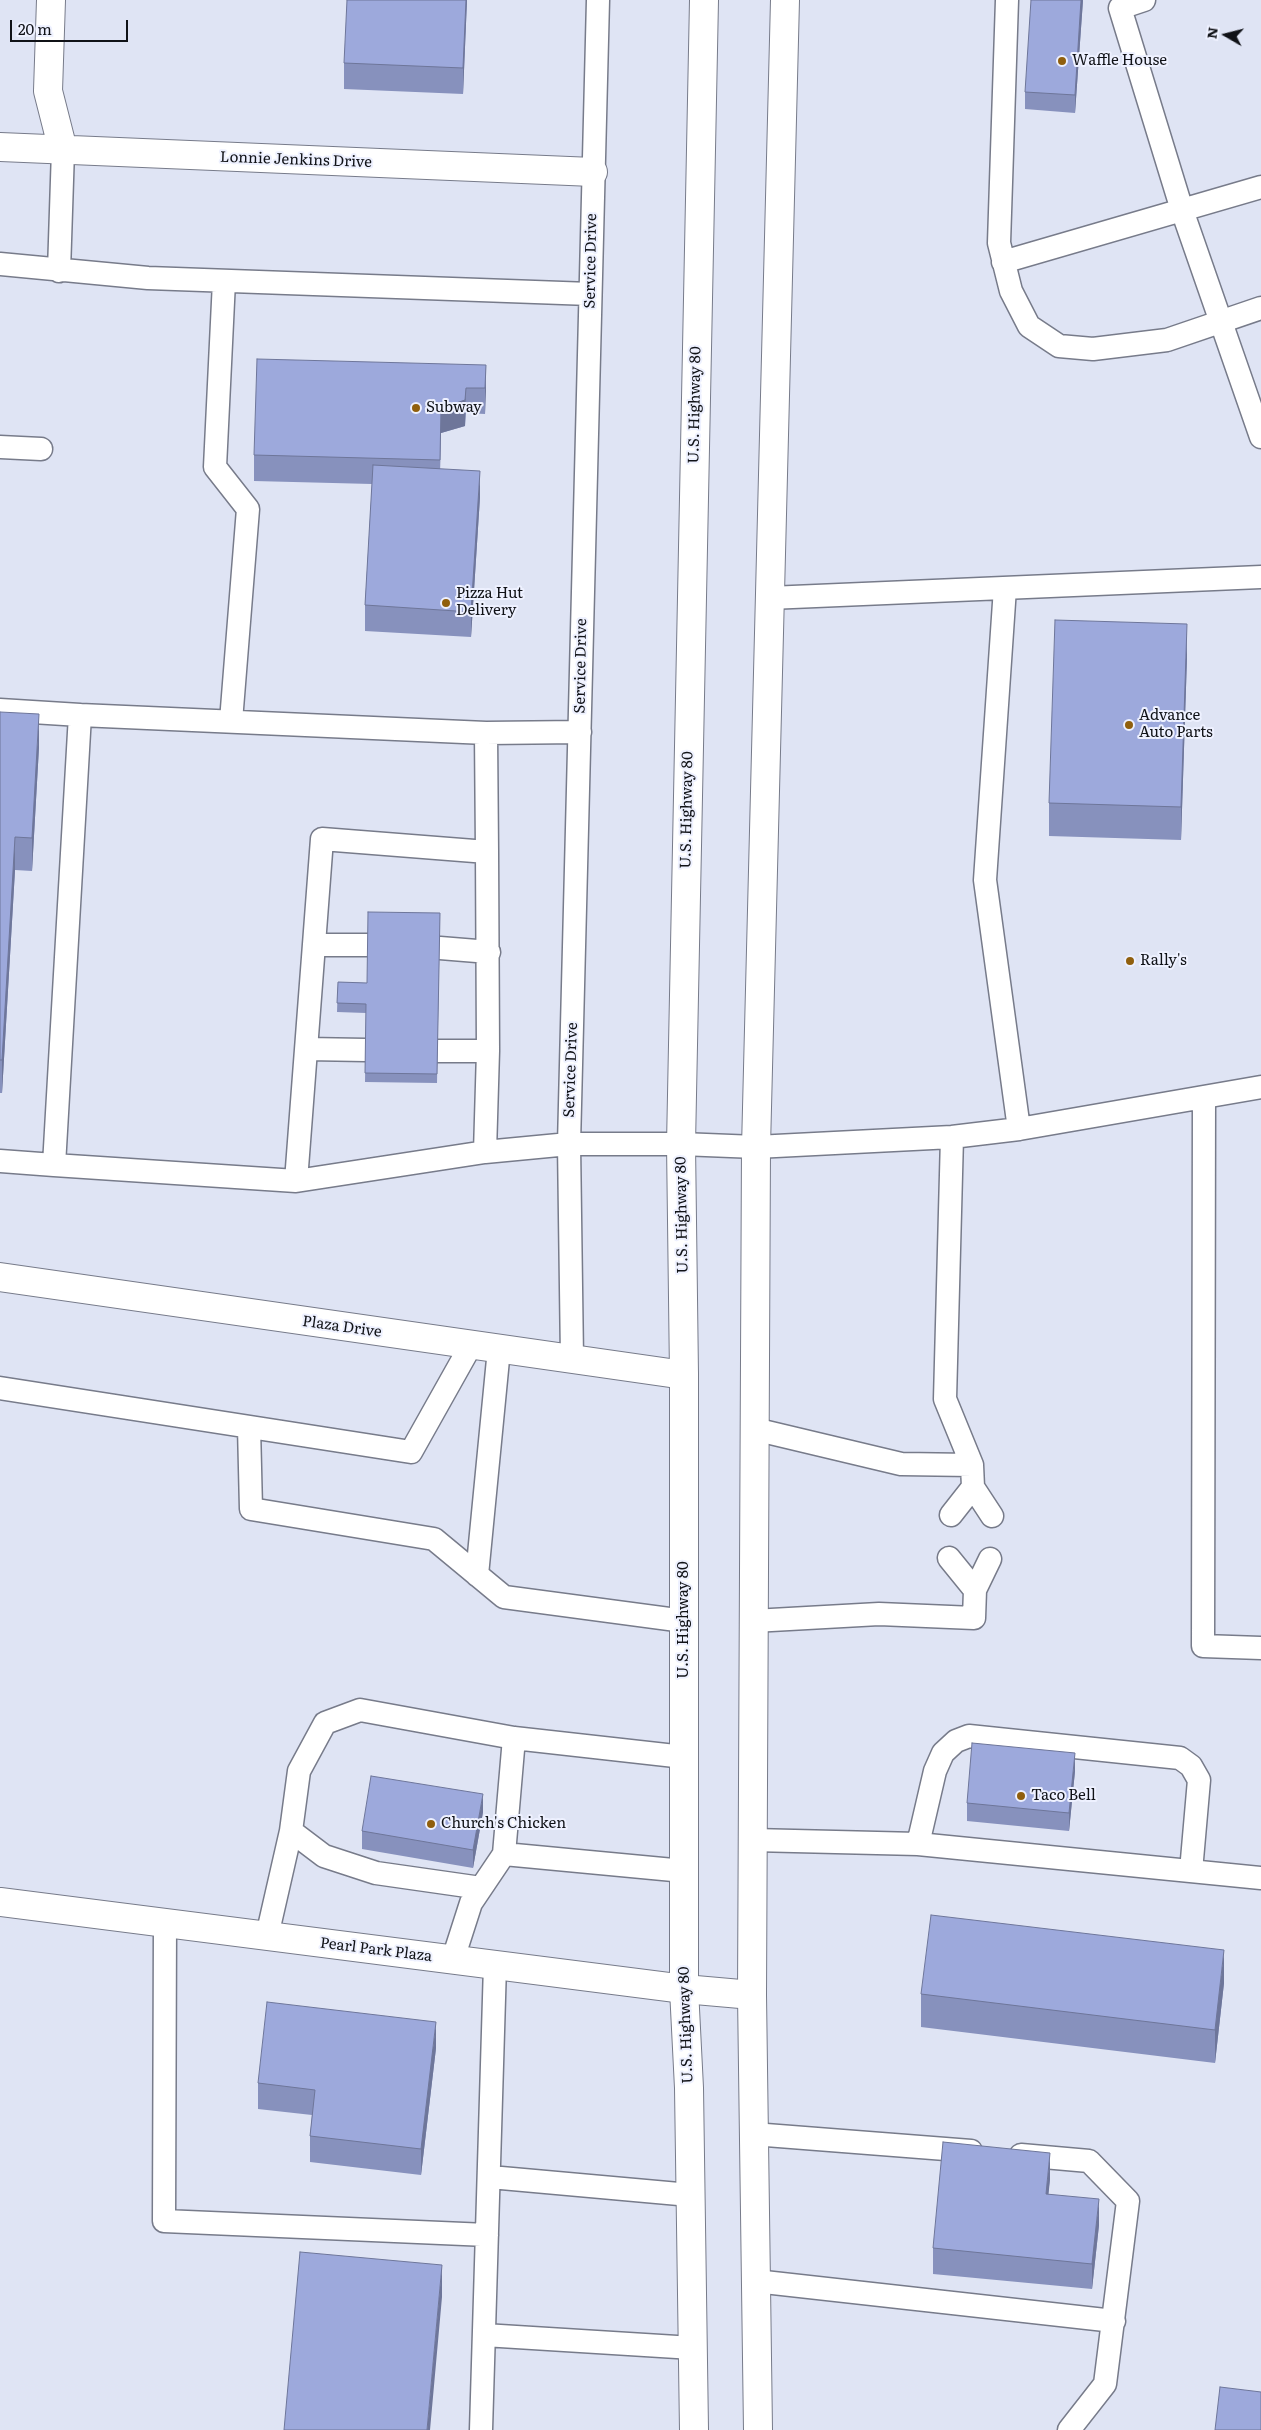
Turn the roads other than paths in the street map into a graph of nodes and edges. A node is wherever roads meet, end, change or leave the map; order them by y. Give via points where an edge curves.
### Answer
1 (51, 0) edge
2 (598, 0) edge
3 (704, 0) edge
4 (785, 0) edge
5 (1007, 0) edge
6 (1144, 0) edge
7 (0, 147) edge
8 (63, 150) junction
9 (593, 172) junction
10 (1261, 187) edge
11 (1182, 210) junction
12 (1003, 262) junction
13 (0, 264) edge
14 (59, 271) junction
15 (224, 281) junction
16 (590, 294) junction
17 (1261, 308) edge
18 (1222, 319) junction
19 (1261, 438) edge
20 (0, 447) edge
21 (41, 450) dead end
22 (1261, 577) edge
23 (1005, 588) junction
24 (769, 598) junction
25 (0, 710) edge
26 (80, 715) junction
27 (230, 721) junction
28 (580, 732) junction
29 (486, 733) junction
30 (487, 852) junction
31 (315, 944) junction
32 (367, 945) edge
33 (440, 948) edge
34 (489, 952) junction
35 (307, 1049) junction
36 (366, 1050) edge
37 (438, 1051) edge
38 (488, 1051) junction
39 (1261, 1088) edge
40 (1204, 1097) junction
41 (1019, 1129) junction
42 (952, 1137) junction
43 (568, 1144) junction
44 (681, 1144) junction
45 (756, 1147) junction
46 (485, 1152) junction
47 (0, 1161) edge
48 (54, 1165) junction
49 (296, 1181) junction
50 (0, 1277) edge
51 (471, 1345) junction
52 (499, 1349) junction
53 (572, 1359) junction
54 (684, 1375) junction
55 (0, 1388) edge
56 (249, 1427) junction
57 (754, 1429) junction
58 (973, 1476) junction
59 (951, 1515) dead end
60 (992, 1516) dead end
61 (949, 1558) dead end
62 (990, 1559) dead end
63 (477, 1575) junction
64 (975, 1590) junction
65 (684, 1621) junction
66 (753, 1621) junction
67 (1261, 1648) edge
68 (514, 1738) junction
69 (684, 1756) junction
70 (291, 1831) junction
71 (753, 1840) junction
72 (918, 1844) junction
73 (504, 1854) junction
74 (1191, 1871) junction
75 (684, 1872) junction
76 (1261, 1878) edge
77 (480, 1888) junction
78 (0, 1902) edge
79 (165, 1923) junction
80 (267, 1936) junction
81 (453, 1960) junction
82 (495, 1965) junction
83 (684, 1989) junction
84 (752, 1995) junction
85 (753, 2134) junction
86 (490, 2177) junction
87 (690, 2195) junction
88 (487, 2235) junction
89 (755, 2281) junction
90 (1114, 2321) junction
91 (484, 2335) junction
92 (693, 2348) junction
93 (481, 2430) edge
94 (694, 2430) edge
95 (758, 2430) edge
96 (1069, 2430) edge

1 - 8 main road via 48,92
2 - 9 lane, Service Drive
3 - 44 main road, U.S. Highway 80
4 - 24 main road
5 - 12 lane via 999,243
6 - 11 lane via 1120,8
7 - 8 main road, Lonnie Jenkins Drive
8 - 9 main road, Lonnie Jenkins Drive
8 - 14 lane
9 - 16 lane, Service Drive
10 - 11 lane
11 - 12 lane
11 - 18 lane
12 - 18 lane via 1011,291 1029,326 1059,346 1093,349 1167,340
13 - 14 lane
14 - 15 lane
15 - 16 lane
15 - 27 lane via 215,467 248,509
16 - 28 lane, Service Drive
17 - 18 lane
18 - 19 lane
20 - 21 lane
22 - 23 lane
23 - 24 lane
23 - 41 lane via 985,880
24 - 45 main road
25 - 26 lane
26 - 27 lane
26 - 48 lane
27 - 29 lane
28 - 29 lane
28 - 43 lane, Service Drive
29 - 30 lane
30 - 31 lane via 322,839
30 - 34 lane
31 - 32 lane
31 - 35 lane
33 - 34 lane
34 - 38 lane
35 - 36 lane
35 - 49 lane
37 - 38 lane
38 - 46 lane
39 - 40 lane
40 - 41 lane
40 - 67 lane via 1203,1646
41 - 42 lane
42 - 45 lane
42 - 58 lane via 945,1399
43 - 44 lane
43 - 46 lane
43 - 53 lane, Service Drive
44 - 45 lane
44 - 54 main road, U.S. Highway 80
45 - 57 main road
46 - 49 lane
47 - 48 lane
48 - 49 lane
50 - 51 main road, Plaza Drive
51 - 52 main road, Plaza Drive
51 - 56 lane via 411,1452
52 - 53 main road, Plaza Drive
52 - 63 lane
53 - 54 main road, Plaza Drive
54 - 65 main road, U.S. Highway 80
55 - 56 lane
56 - 63 lane via 250,1509 434,1539
57 - 58 lane via 901,1464
57 - 66 main road
58 - 59 lane
58 - 60 lane
61 - 64 lane
62 - 64 lane
63 - 65 lane via 504,1597
64 - 66 lane via 974,1618 880,1614
65 - 69 main road, U.S. Highway 80
66 - 71 main road
68 - 69 lane
68 - 70 lane via 360,1710 325,1723 299,1771
68 - 73 lane
69 - 75 main road, U.S. Highway 80
70 - 77 lane via 324,1856 376,1873
70 - 80 lane
71 - 72 lane
71 - 84 main road
72 - 74 lane
72 - 74 lane via 935,1771 943,1753 956,1741 969,1736 1180,1758 1191,1766 1200,1780
73 - 75 lane
73 - 77 lane
74 - 76 lane
75 - 83 main road, U.S. Highway 80
77 - 81 lane via 471,1903
78 - 79 main road, Pearl Park Plaza
79 - 80 main road, Pearl Park Plaza
79 - 88 lane via 164,2221
80 - 81 main road, Pearl Park Plaza
81 - 82 main road, Pearl Park Plaza
82 - 83 main road, Pearl Park Plaza
82 - 86 lane
83 - 84 main road, Pearl Park Plaza
83 - 87 main road, U.S. Highway 80
84 - 85 main road
85 - 89 main road
85 - 90 lane via 1089,2161 1128,2201
86 - 87 lane
86 - 88 lane
87 - 92 main road, U.S. Highway 80
88 - 91 lane
89 - 90 lane
89 - 95 main road
90 - 96 lane via 1105,2384
91 - 92 lane
91 - 93 lane
92 - 94 main road, U.S. Highway 80

